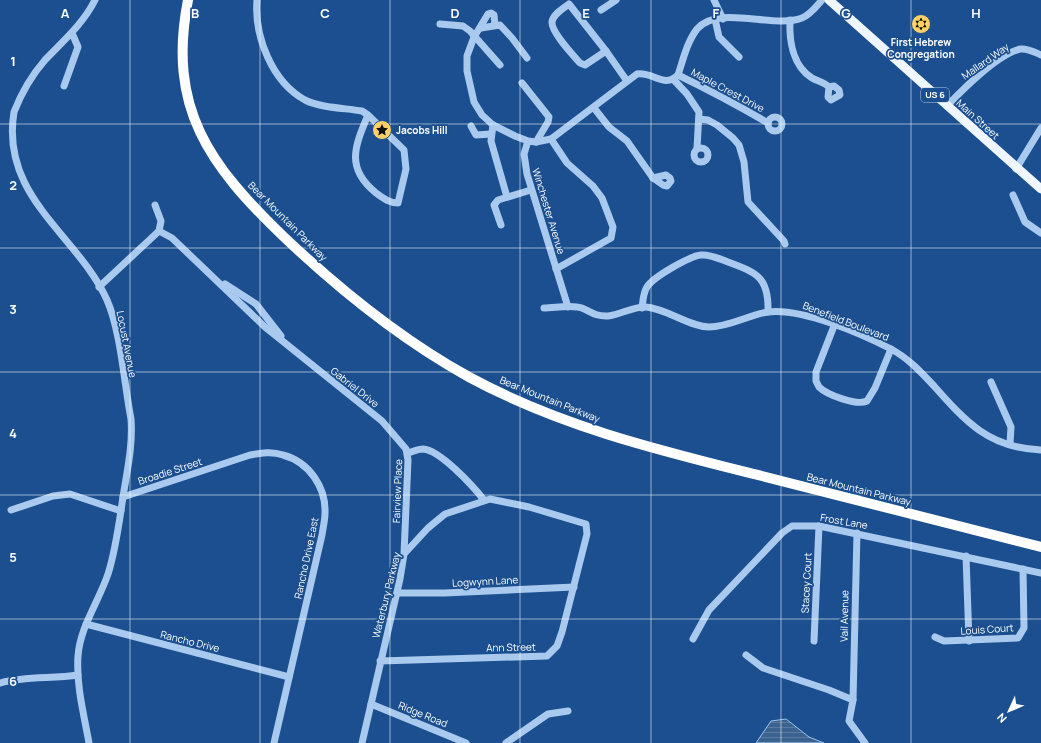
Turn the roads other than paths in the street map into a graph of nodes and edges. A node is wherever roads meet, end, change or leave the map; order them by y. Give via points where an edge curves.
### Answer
1 (95, 0) edge
2 (188, 0) edge
3 (194, 0) edge
4 (257, 0) edge
5 (616, 0) edge
6 (714, 0) edge
7 (822, 0) edge
8 (829, 0) edge
9 (601, 10) dead end
10 (719, 19) junction
11 (790, 20) junction
12 (440, 24) dead end
13 (495, 25) junction
14 (481, 28) junction
15 (72, 33) junction
16 (474, 37) junction
17 (606, 51) junction
18 (1041, 55) edge
19 (739, 57) dead end
20 (527, 58) dead end
21 (500, 65) dead end
22 (675, 77) junction
23 (627, 81) junction
24 (522, 83) dead end
25 (64, 86) dead end
26 (829, 86) dead end
27 (947, 106) junction
28 (594, 108) junction
29 (368, 115) junction
30 (699, 119) junction
31 (768, 123) dead end
32 (493, 125) junction
33 (471, 126) dead end
34 (1041, 128) edge
35 (491, 134) junction
36 (551, 139) junction
37 (532, 142) junction
38 (697, 148) dead end
39 (1016, 169) junction
40 (653, 178) dead end
41 (1041, 189) edge
42 (531, 190) junction
43 (1013, 195) dead end
44 (507, 197) junction
45 (155, 204) dead end
46 (501, 225) dead end
47 (159, 231) junction
48 (1041, 233) edge
49 (785, 244) dead end
50 (556, 269) junction
51 (214, 278) junction
52 (100, 287) junction
53 (568, 307) junction
54 (544, 308) dead end
55 (642, 308) junction
56 (768, 312) junction
57 (834, 326) junction
58 (284, 341) junction
59 (891, 349) junction
60 (991, 382) dead end
61 (1010, 444) junction
62 (1041, 450) edge
63 (408, 453) junction
64 (223, 464) joint
65 (123, 497) junction
66 (484, 500) junction
67 (11, 510) dead end
68 (121, 511) junction
69 (583, 523) joint
70 (819, 526) junction
71 (857, 533) junction
72 (1041, 542) edge
73 (1041, 547) edge
74 (404, 554) junction
75 (966, 556) junction
76 (1023, 569) junction
77 (1041, 573) edge
78 (574, 587) junction
79 (397, 593) junction
80 (86, 624) junction
81 (935, 637) dead end
82 (693, 639) dead end
83 (814, 641) dead end
84 (969, 641) junction
85 (746, 655) dead end
86 (380, 661) junction
87 (78, 675) junction
88 (288, 677) junction
89 (0, 683) edge
90 (853, 700) junction
91 (371, 704) junction
92 (568, 711) dead end
93 (89, 743) edge
94 (274, 743) edge
95 (362, 743) edge
96 (466, 743) edge
97 (506, 743) edge
98 (865, 743) edge

1 - 15 street, Locust Avenue
2 - 73 highway, Bear Mountain Parkway via 182,50 185,91 198,130 219,165 260,212 322,272 380,318 445,363 540,410 640,444
3 - 72 highway, Bear Mountain Parkway via 188,49 191,84 200,118 221,157 267,211 319,260 373,305 431,346 507,389 611,430 722,461
4 - 29 street via 258,28 279,78 306,100 362,111
5 - 9 street
6 - 10 street
7 - 11 street via 805,17
8 - 27 main road, Main Street / US 6
10 - 11 street
10 - 19 street via 719,37
10 - 22 street via 704,23 692,35
11 - 26 street via 792,46 798,65 812,78
12 - 16 street via 463,26
13 - 14 street
13 - 14 street via 495,17 491,13 482,22
13 - 20 street via 500,25 504,29
14 - 16 street
15 - 25 street via 78,47
15 - 52 street, Locust Avenue via 45,61 20,99 10,129 9,154 14,177 24,196
16 - 21 street
16 - 32 street via 467,56 471,94 477,109
17 - 17 street via 569,4 554,17 554,31 580,63 585,65
17 - 23 street
18 - 27 street, Mallard Way via 1028,49 1013,52 968,84
22 - 23 street via 661,81 643,73
22 - 30 street via 699,112
22 - 31 street, Maple Crest Drive via 730,100
23 - 28 street
24 - 37 street, Winchester Avenue via 549,117
27 - 39 main road, Main Street / US 6
28 - 36 street
28 - 40 street via 609,127 626,141
29 - 29 street via 355,155 356,168 364,182 389,202 398,203 406,169 404,150
30 - 38 street
30 - 49 street via 717,125 739,145 744,162 748,202
32 - 35 street
32 - 37 street
33 - 35 street via 476,135
34 - 39 street
35 - 44 street
36 - 37 street
36 - 50 street, Winchester Avenue via 567,163 602,198 613,227 611,238
37 - 42 street, Winchester Avenue via 525,147 524,162
39 - 41 main road, Main Street / US 6
42 - 44 street
42 - 50 street, Winchester Avenue
43 - 48 street via 1025,222
44 - 46 street via 498,200 494,205
45 - 47 street via 161,221
47 - 51 street, Gabriel Drive via 172,238
47 - 52 street
50 - 53 street
51 - 58 street, Gabriel Drive via 255,318
51 - 58 street, Gabriel Drive via 256,304
52 - 65 street, Locust Avenue via 114,322 131,419 130,457
53 - 54 street, Benefield Boulevard
53 - 55 street, Benefield Boulevard via 577,306 595,315 607,316
55 - 56 street, Benefield Boulevard via 664,312 709,327
55 - 56 street via 645,291 653,280 694,257 706,255 740,267 760,278 766,287
56 - 57 street, Benefield Boulevard via 794,312
57 - 59 street, Benefield Boulevard
57 - 59 street via 815,375 819,387 831,394 854,403 867,401
58 - 63 street, Gabriel Drive via 305,361 382,421 396,435
59 - 61 street, Benefield Boulevard via 916,367 970,424 992,440
60 - 61 street via 1011,427
61 - 62 street, Benefield Boulevard via 1025,449
63 - 66 street, Fairview Place via 421,448 434,453 470,483
63 - 74 street, Fairview Place
64 - 65 street, Broadie Street
64 - 88 street, Rancho Drive East via 256,454 284,455 308,468 322,491 325,513 322,535
65 - 68 street, Locust Avenue
66 - 69 street, Waterbury Parkway via 529,507
66 - 74 street, Waterbury Parkway via 440,517
67 - 68 street via 53,496 70,494
68 - 80 street, Locust Avenue via 108,574
69 - 78 street, Ann Street via 587,528 587,534
70 - 71 street, Frost Lane
70 - 82 street, Frost Lane via 792,526 782,533 709,610
70 - 83 street, Stacey Court
71 - 75 street, Frost Lane
71 - 90 street, Vail Avenue
74 - 79 street, Waterbury Parkway
75 - 76 street, Frost Lane
75 - 84 street
76 - 77 street, Frost Lane
76 - 84 street, Louis Court via 1022,634 1013,639
78 - 79 street, Logwynn Lane
78 - 86 street, Ann Street via 557,646 547,656
79 - 86 street, Waterbury Parkway
80 - 87 street, Locust Avenue via 78,656
80 - 88 street, Rancho Drive
81 - 84 street, Louis Court via 944,641
85 - 90 street via 763,668
86 - 91 street, Waterbury Parkway
87 - 89 street via 61,678 23,678
87 - 93 street, Locust Avenue
88 - 94 street, Rancho Drive East
90 - 98 street, Vail Avenue via 849,721
91 - 95 street, Waterbury Parkway
91 - 96 street, Ridge Road
92 - 97 street via 548,714

